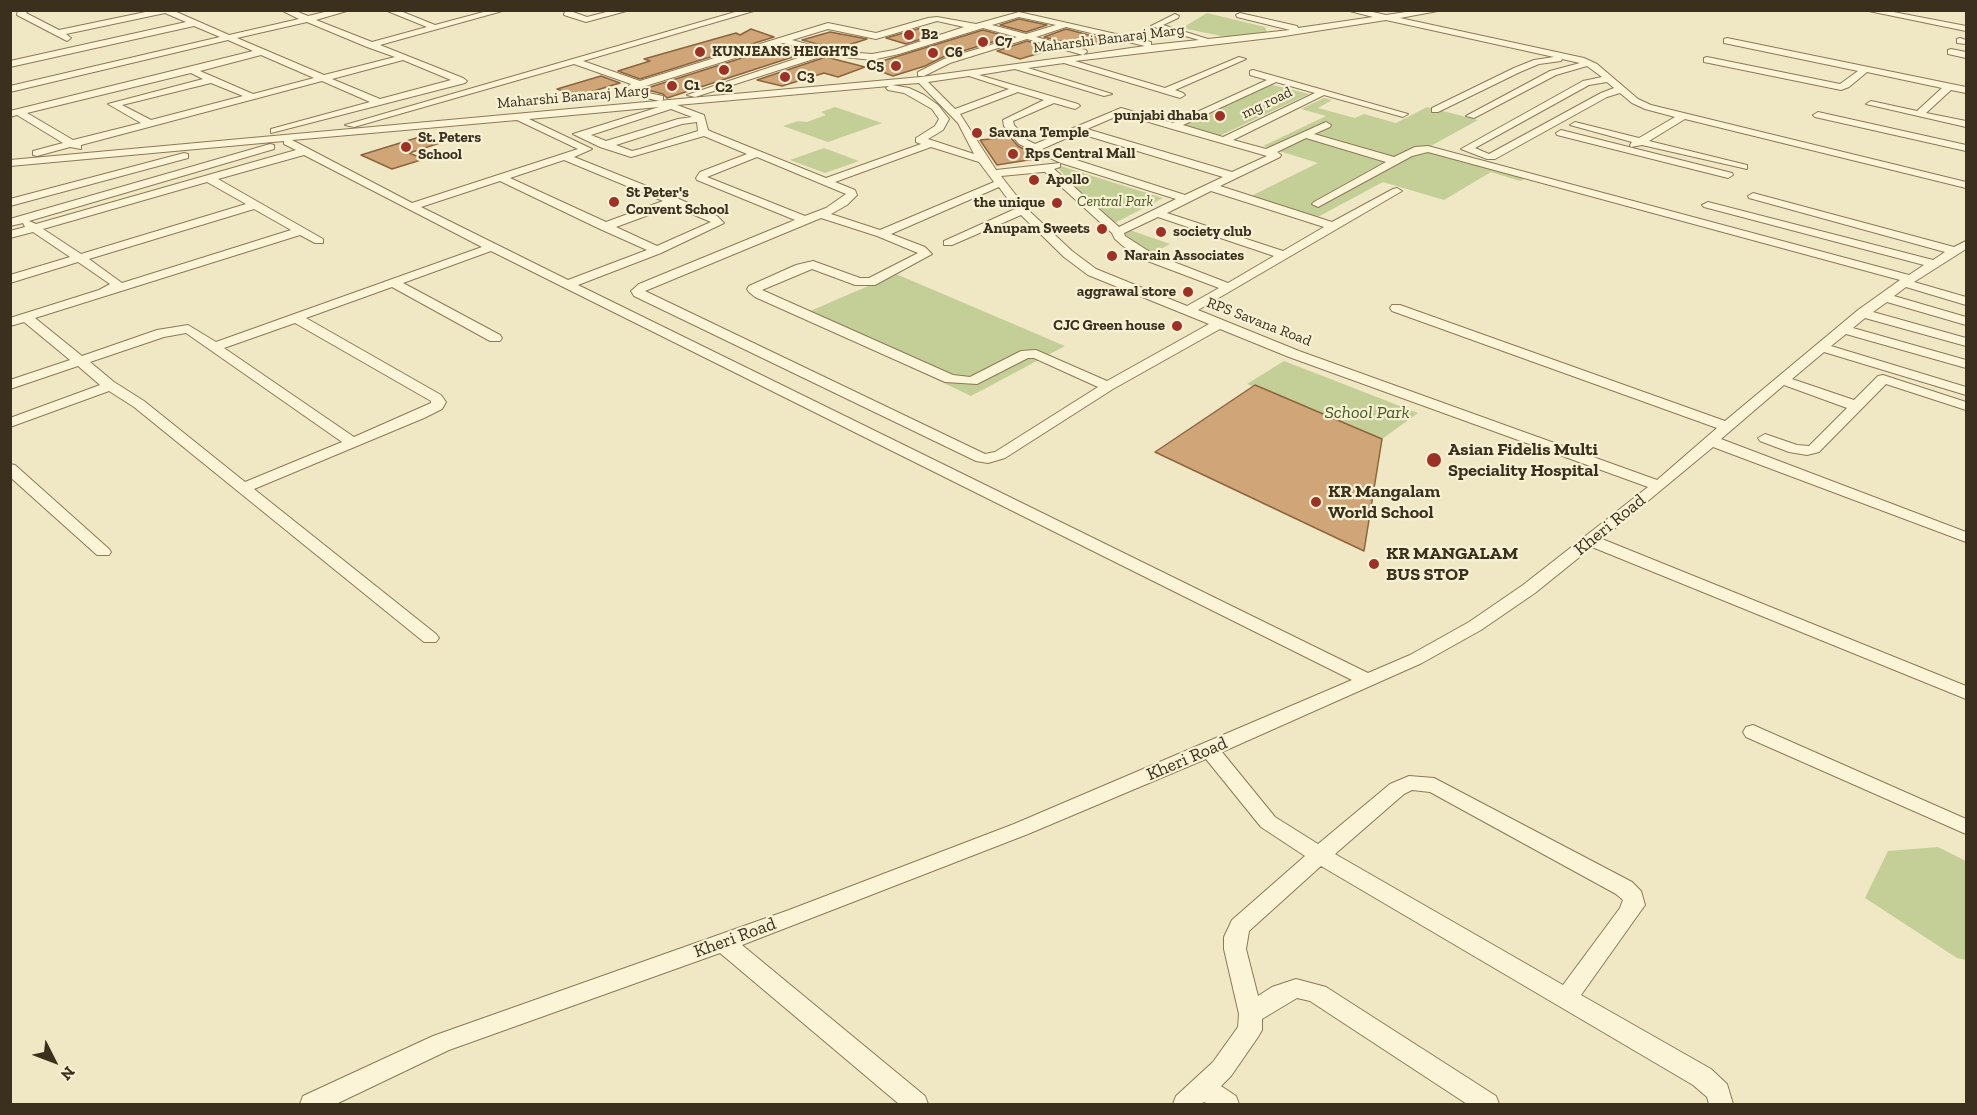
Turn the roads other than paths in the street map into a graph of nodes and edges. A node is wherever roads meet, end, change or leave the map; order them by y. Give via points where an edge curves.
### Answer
1 (285, 10) edge
2 (346, 10) edge
3 (389, 10) edge
4 (502, 10) edge
5 (571, 10) edge
6 (626, 10) edge
7 (735, 10) edge
8 (753, 10) edge
9 (1350, 10) edge
10 (1366, 10) edge
11 (1439, 10) edge
12 (1868, 10) edge
13 (165, 11) edge
14 (22, 12) edge
15 (924, 13) dead end
16 (1240, 15) dead end
17 (1175, 16) dead end
18 (10, 17) edge
19 (1390, 17) junction
20 (308, 19) junction
21 (937, 19) junction
22 (54, 22) dead end
23 (195, 23) junction
24 (43, 25) junction
25 (984, 25) junction
26 (1065, 25) junction
27 (431, 26) dead end
28 (972, 27) junction
29 (1966, 29) edge
30 (1303, 30) junction
31 (58, 33) junction
32 (1029, 37) junction
33 (227, 38) junction
34 (783, 40) junction
35 (1727, 41) dead end
36 (1217, 42) junction
37 (1144, 43) junction
38 (370, 45) junction
39 (1173, 46) junction
40 (85, 47) junction
41 (1727, 51) dead end
42 (261, 52) junction
43 (825, 52) junction
44 (1083, 52) junction
45 (1951, 52) dead end
46 (1966, 55) edge
47 (1564, 56) junction
48 (402, 58) junction
49 (1242, 59) dead end
50 (1062, 60) junction
51 (1707, 60) dead end
52 (574, 61) junction
53 (1589, 63) junction
54 (11, 64) edge
55 (1785, 64) dead end
56 (1015, 66) junction
57 (1865, 69) junction
58 (192, 70) junction
59 (1516, 70) junction
60 (678, 72) junction
61 (1253, 73) dead end
62 (967, 74) junction
63 (1546, 76) junction
64 (1843, 76) dead end
65 (921, 77) junction
66 (321, 78) junction
67 (1855, 78) junction
68 (1276, 79) junction
69 (1609, 79) junction
70 (212, 80) junction
71 (460, 80) junction
72 (1556, 80) dead end
73 (471, 84) junction
74 (639, 84) junction
75 (1571, 86) junction
76 (1949, 86) junction
77 (716, 87) junction
78 (10, 89) edge
79 (1018, 89) junction
80 (1621, 89) junction
81 (1966, 90) edge
82 (1165, 91) junction
83 (1449, 91) dead end
84 (1324, 92) junction
85 (97, 93) junction
86 (1107, 94) dead end
87 (1180, 95) dead end
88 (1465, 95) junction
89 (250, 96) junction
90 (689, 96) junction
91 (1598, 98) junction
92 (1054, 99) junction
93 (821, 100) dead end
94 (378, 102) junction
95 (113, 104) junction
96 (1494, 104) junction
97 (1871, 104) dead end
98 (764, 105) dead end
99 (1075, 106) dead end
100 (1506, 107) dead end
101 (1434, 110) dead end
102 (1518, 110) dead end
103 (15, 113) edge
104 (954, 113) junction
105 (1966, 113) edge
106 (1403, 114) dead end
107 (1529, 114) junction
108 (1919, 114) junction
109 (1818, 115) dead end
110 (1471, 116) dead end
111 (1683, 116) junction
112 (517, 117) junction
113 (1593, 119) dead end
114 (148, 123) junction
115 (702, 123) junction
116 (1962, 123) edge
117 (1326, 125) dead end
118 (1575, 125) dead end
119 (1173, 126) junction
120 (1076, 129) junction
121 (569, 130) dead end
122 (1561, 133) dead end
123 (1653, 134) junction
124 (316, 135) junction
125 (1305, 135) junction
126 (587, 138) junction
127 (281, 140) junction
128 (1224, 140) junction
129 (1641, 141) junction
130 (230, 143) junction
131 (72, 144) junction
132 (929, 144) junction
133 (604, 145) junction
134 (1966, 148) edge
135 (945, 149) junction
136 (1035, 149) junction
137 (1627, 150) junction
138 (305, 151) junction
139 (1268, 152) junction
140 (756, 154) junction
141 (93, 156) junction
142 (565, 157) junction
143 (1491, 157) junction
144 (983, 160) junction
145 (10, 161) edge
146 (1065, 161) junction
147 (1395, 161) junction
148 (1047, 168) junction
149 (1728, 175) dead end
150 (1233, 176) junction
151 (501, 177) junction
152 (208, 178) junction
153 (997, 178) junction
154 (1966, 180) edge
155 (827, 181) junction
156 (1966, 185) edge
157 (1211, 187) junction
158 (844, 188) junction
159 (1397, 191) dead end
160 (1633, 195) dead end
161 (1753, 196) dead end
162 (1186, 199) junction
163 (675, 201) junction
164 (10, 203) edge
165 (254, 204) junction
166 (1318, 204) dead end
167 (1708, 205) dead end
168 (411, 207) junction
169 (1022, 210) junction
170 (10, 212) edge
171 (1157, 213) junction
172 (820, 214) junction
173 (805, 220) junction
174 (17, 221) edge
175 (1333, 226) junction
176 (604, 227) junction
177 (33, 229) junction
178 (300, 231) junction
179 (1118, 232) junction
180 (881, 234) junction
181 (10, 236) edge
182 (319, 241) dead end
183 (948, 243) dead end
184 (492, 247) junction
185 (1961, 247) edge
186 (657, 250) junction
187 (1284, 255) junction
188 (78, 259) junction
189 (1935, 264) junction
190 (10, 279) edge
191 (1907, 281) junction
192 (393, 283) junction
193 (568, 284) junction
194 (1228, 288) junction
195 (113, 289) junction
196 (1885, 297) junction
197 (1966, 301) edge
198 (1395, 308) dead end
199 (1188, 311) junction
200 (1863, 313) junction
201 (26, 317) junction
202 (296, 318) junction
203 (1966, 321) edge
204 (10, 322) edge
205 (1218, 324) junction
206 (1844, 329) junction
207 (495, 338) dead end
208 (1966, 342) edge
209 (215, 347) junction
210 (1823, 348) junction
211 (79, 362) junction
212 (1966, 364) edge
213 (1783, 380) junction
214 (10, 385) edge
215 (109, 385) junction
216 (1108, 386) junction
217 (1966, 391) edge
218 (1856, 406) junction
219 (1966, 406) edge
220 (10, 423) edge
221 (1727, 427) junction
222 (1765, 438) dead end
223 (1712, 441) junction
224 (353, 443) junction
225 (10, 468) edge
226 (1659, 486) junction
227 (243, 488) junction
228 (1966, 537) edge
229 (1592, 541) junction
230 (104, 552) dead end
231 (430, 638) dead end
232 (1369, 681) junction
233 (1966, 693) edge
234 (1753, 732) dead end
235 (1210, 750) junction
236 (1966, 827) edge
237 (1320, 855) junction
238 (723, 942) junction
239 (1566, 998) junction
240 (1251, 1014) junction
241 (1203, 1087) junction
242 (312, 1104) edge
243 (916, 1104) edge
244 (1185, 1104) edge
245 (1227, 1104) edge
246 (1487, 1104) edge
247 (1721, 1104) edge

1 - 20 street
2 - 20 street
3 - 27 street
4 - 38 street
5 - 6 street via 567,13 586,20
7 - 73 street
8 - 52 street
9 - 19 street
10 - 19 street
11 - 19 street, Maharshi Banaraj Marg
12 - 29 street
13 - 23 street
13 - 31 street
14 - 18 street
14 - 24 street
15 - 21 street
16 - 30 street
17 - 36 street via 1155,26
19 - 30 street, Maharshi Banaraj Marg
19 - 47 street
19 - 154 street via 1591,59 1603,64 1643,99 1669,109
20 - 33 street
20 - 38 street
21 - 28 street
21 - 34 street via 881,35 833,26
22 - 24 street
23 - 33 street
23 - 40 street
24 - 31 street
25 - 26 street via 1019,14
25 - 28 street
25 - 32 street
26 - 32 street
26 - 37 street
28 - 43 street via 884,55 859,57
30 - 36 street, Maharshi Banaraj Marg
31 - 40 street
32 - 44 street
32 - 65 street via 947,61
33 - 42 street
33 - 78 street
34 - 43 street
34 - 60 street
35 - 57 street
36 - 39 street, Maharshi Banaraj Marg
37 - 39 street
37 - 44 street
38 - 48 street
39 - 50 street, Maharshi Banaraj Marg
40 - 54 street
41 - 55 street
42 - 58 street
42 - 66 street
43 - 77 street
44 - 65 street
45 - 46 street
47 - 53 street
47 - 59 street
48 - 66 street
48 - 71 street
49 - 82 street
50 - 56 street, Maharshi Banaraj Marg
50 - 82 street
51 - 67 street via 1836,86 1845,86
52 - 74 street
52 - 124 street
53 - 63 street
53 - 69 street
56 - 62 street, Maharshi Banaraj Marg
56 - 86 street
57 - 67 street
57 - 76 street
58 - 70 street
58 - 85 street
59 - 63 street
59 - 88 street
60 - 74 street
60 - 77 street
61 - 68 street
62 - 65 street, Maharshi Banaraj Marg
62 - 79 street
63 - 72 street
63 - 96 street
64 - 67 street
65 - 90 street
65 - 104 street, RPS Savana Road
65 - 112 street, Maharshi Banaraj Marg
66 - 89 street
66 - 94 street
68 - 84 street
68 - 119 street
69 - 75 street
69 - 80 street
70 - 89 street
70 - 95 street
71 - 73 street
71 - 94 street
73 - 127 street
74 - 90 street via 632,89 646,97
75 - 91 street
75 - 107 street
76 - 81 street
76 - 108 street
77 - 90 street
79 - 92 street
79 - 104 street
80 - 91 street
80 - 111 street via 1640,104
82 - 87 street
83 - 88 street
84 - 106 street
84 - 128 street, mg road
85 - 95 street
85 - 103 street
88 - 96 street
88 - 101 street
89 - 114 street
91 - 143 street
92 - 99 street
92 - 136 street via 1008,120 1023,142
93 - 132 street via 884,88 914,93 935,107 944,119 939,129 921,139
94 - 130 street
95 - 114 street
96 - 100 street
96 - 110 street
97 - 108 street
98 - 115 street via 717,110
102 - 107 street
103 - 131 street
104 - 144 street, RPS Savana Road
105 - 116 street
107 - 143 street via 1466,148
108 - 116 street
109 - 134 street
111 - 123 street
111 - 156 street
112 - 124 street, Maharshi Banaraj Marg
112 - 142 street via 587,149
113 - 123 street
114 - 131 street
115 - 126 street via 684,110
115 - 133 street via 681,121
115 - 133 street via 642,153 631,154
115 - 140 street
117 - 125 street
118 - 129 street
119 - 120 street via 1121,111
119 - 128 street
120 - 136 street
120 - 150 street
121 - 126 street
122 - 137 street
123 - 129 street
123 - 129 street via 1745,162
124 - 127 street
125 - 139 street
125 - 147 street
126 - 133 street
127 - 130 street
127 - 138 street
127 - 170 street
127 - 174 street
128 - 139 street
129 - 137 street
130 - 141 street
130 - 164 street
131 - 141 street
131 - 145 street
132 - 135 street
132 - 155 street
135 - 144 street
135 - 158 street
136 - 146 street
137 - 149 street
138 - 152 street
138 - 168 street
139 - 150 street via 1276,156
140 - 155 street
140 - 173 street via 701,178
141 - 145 street
142 - 151 street
142 - 163 street
143 - 160 street
144 - 153 street, RPS Savana Road
146 - 148 street
146 - 162 street
147 - 166 street
147 - 191 street via 1416,150 1428,149
148 - 153 street
148 - 179 street
150 - 157 street
151 - 168 street
151 - 176 street
152 - 165 street
152 - 177 street
153 - 169 street, RPS Savana Road
153 - 180 street
155 - 158 street
157 - 162 street
157 - 175 street
158 - 172 street via 852,195
159 - 175 street
161 - 185 street
162 - 171 street
163 - 176 street
163 - 186 street via 718,223
165 - 178 street
165 - 188 street
167 - 189 street
168 - 184 street
169 - 183 street
169 - 199 street, RPS Savana Road via 1092,272
171 - 179 street
171 - 187 street
172 - 173 street
172 - 180 street
173 - 216 street via 637,291 981,458 1000,455
174 - 177 street
175 - 187 street
176 - 186 street
177 - 181 street
177 - 188 street
178 - 182 street
178 - 195 street
179 - 194 street via 1127,244 1149,257
180 - 216 street via 926,254 870,282 813,266 753,289 950,379 972,381 1030,353
184 - 192 street
184 - 193 street
185 - 189 street, Kheri Road
186 - 193 street
187 - 194 street
188 - 190 street
188 - 195 street via 116,282
189 - 191 street, Kheri Road
191 - 196 street, Kheri Road
191 - 197 street
192 - 202 street
192 - 207 street
193 - 232 street
194 - 199 street
195 - 201 street
196 - 200 street, Kheri Road
196 - 203 street
198 - 221 street
199 - 205 street, RPS Savana Road
200 - 206 street, Kheri Road
200 - 208 street
201 - 204 street
201 - 211 street
202 - 209 street
202 - 224 street via 439,402 425,413
205 - 216 street
205 - 226 street, RPS Savana Road
206 - 210 street, Kheri Road
206 - 212 street
209 - 211 street via 182,328
209 - 224 street
210 - 213 street, Kheri Road
210 - 217 street
211 - 214 street
211 - 215 street
213 - 218 street
213 - 221 street, Kheri Road
215 - 220 street
215 - 227 street via 139,404
218 - 219 street via 1883,379
218 - 222 street via 1814,449 1807,451
221 - 223 street, Kheri Road
223 - 226 street, Kheri Road
223 - 228 street
224 - 227 street
225 - 230 street
226 - 229 street, Kheri Road
227 - 231 street
229 - 232 street, Kheri Road via 1475,626
229 - 233 street
232 - 235 street, Kheri Road
234 - 236 street
235 - 237 street via 1268,822
235 - 238 street, Kheri Road via 1021,830
237 - 239 street
237 - 239 street via 1397,789 1409,783 1422,783 1434,785 1624,888 1633,897 1634,906
237 - 240 street via 1252,913 1234,938
238 - 242 street, Kheri Road via 441,1043
238 - 243 street
239 - 247 street via 1702,1077 1718,1092
240 - 241 street via 1250,1030 1239,1048
240 - 246 street via 1280,994 1296,988 1308,990
241 - 244 street
241 - 245 street

